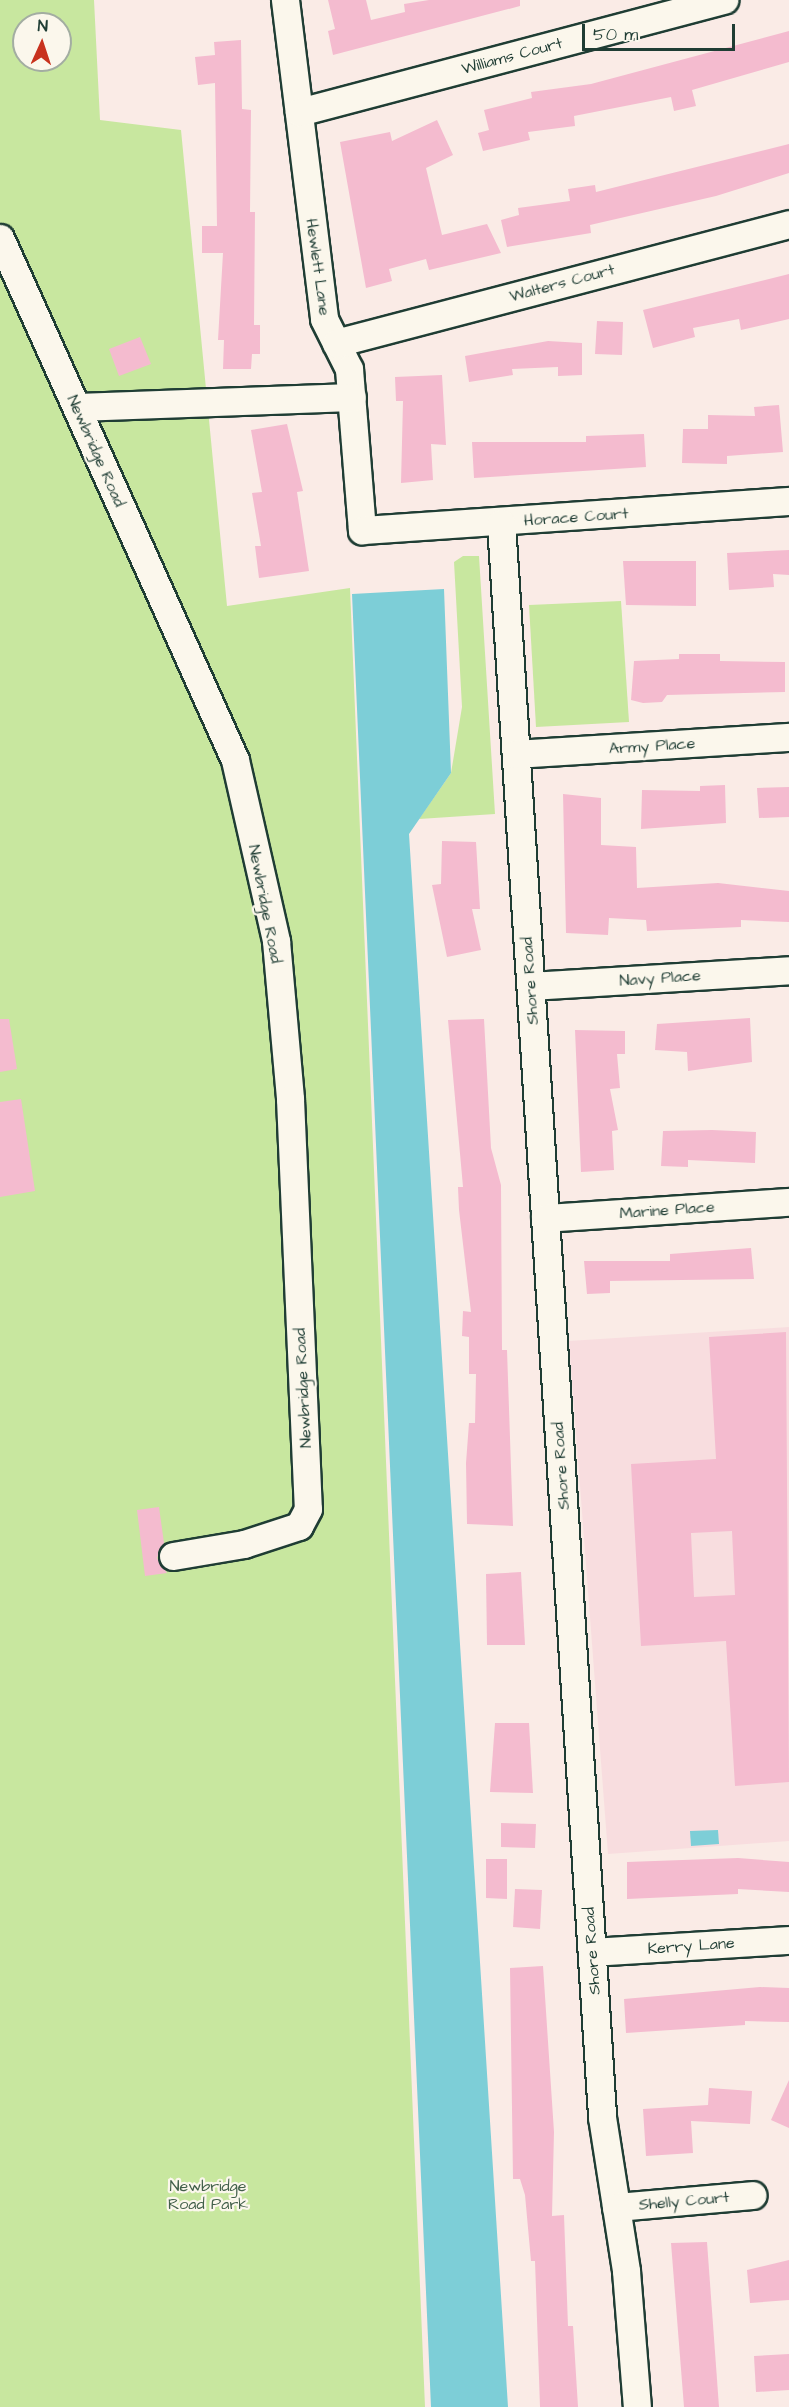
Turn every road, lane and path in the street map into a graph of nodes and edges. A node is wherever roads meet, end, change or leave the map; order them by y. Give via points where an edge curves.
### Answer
1 (285, 0) edge
2 (724, 0) edge
3 (299, 112) junction
4 (789, 224) edge
5 (0, 238) edge
6 (336, 343) junction
7 (352, 397) junction
8 (77, 408) junction
9 (789, 501) edge
10 (501, 523) junction
11 (362, 530) joint
12 (789, 737) edge
13 (516, 754) junction
14 (789, 970) edge
15 (531, 986) junction
16 (789, 1202) edge
17 (545, 1218) junction
18 (173, 1556) dead end
19 (789, 1940) edge
20 (592, 1952) junction
21 (752, 2195) dead end
22 (616, 2207) junction
23 (637, 2407) edge

1 - 3 street, Hewlett Lane
2 - 3 street, Williams Court
3 - 6 street, Hewlett Lane via 324,319
4 - 6 street, Walters Court
5 - 8 street, Newbridge Road
6 - 7 street, Hewlett Lane via 349,369
7 - 8 street
7 - 11 street, Hewlett Lane
8 - 18 street, Newbridge Road via 234,760 276,941 290,1099 308,1509 299,1526 244,1544
9 - 10 street, Horace Court
10 - 11 street, Horace Court
10 - 13 street, Shore Road
12 - 13 street, Army Place
13 - 15 street, Shore Road
14 - 15 street, Navy Place
15 - 17 street, Shore Road
16 - 17 street, Marine Place
17 - 20 street, Shore Road
19 - 20 street, Kerry Lane
20 - 22 street, Shore Road via 602,2117
21 - 22 street, Shelly Court
22 - 23 street, Shore Road

